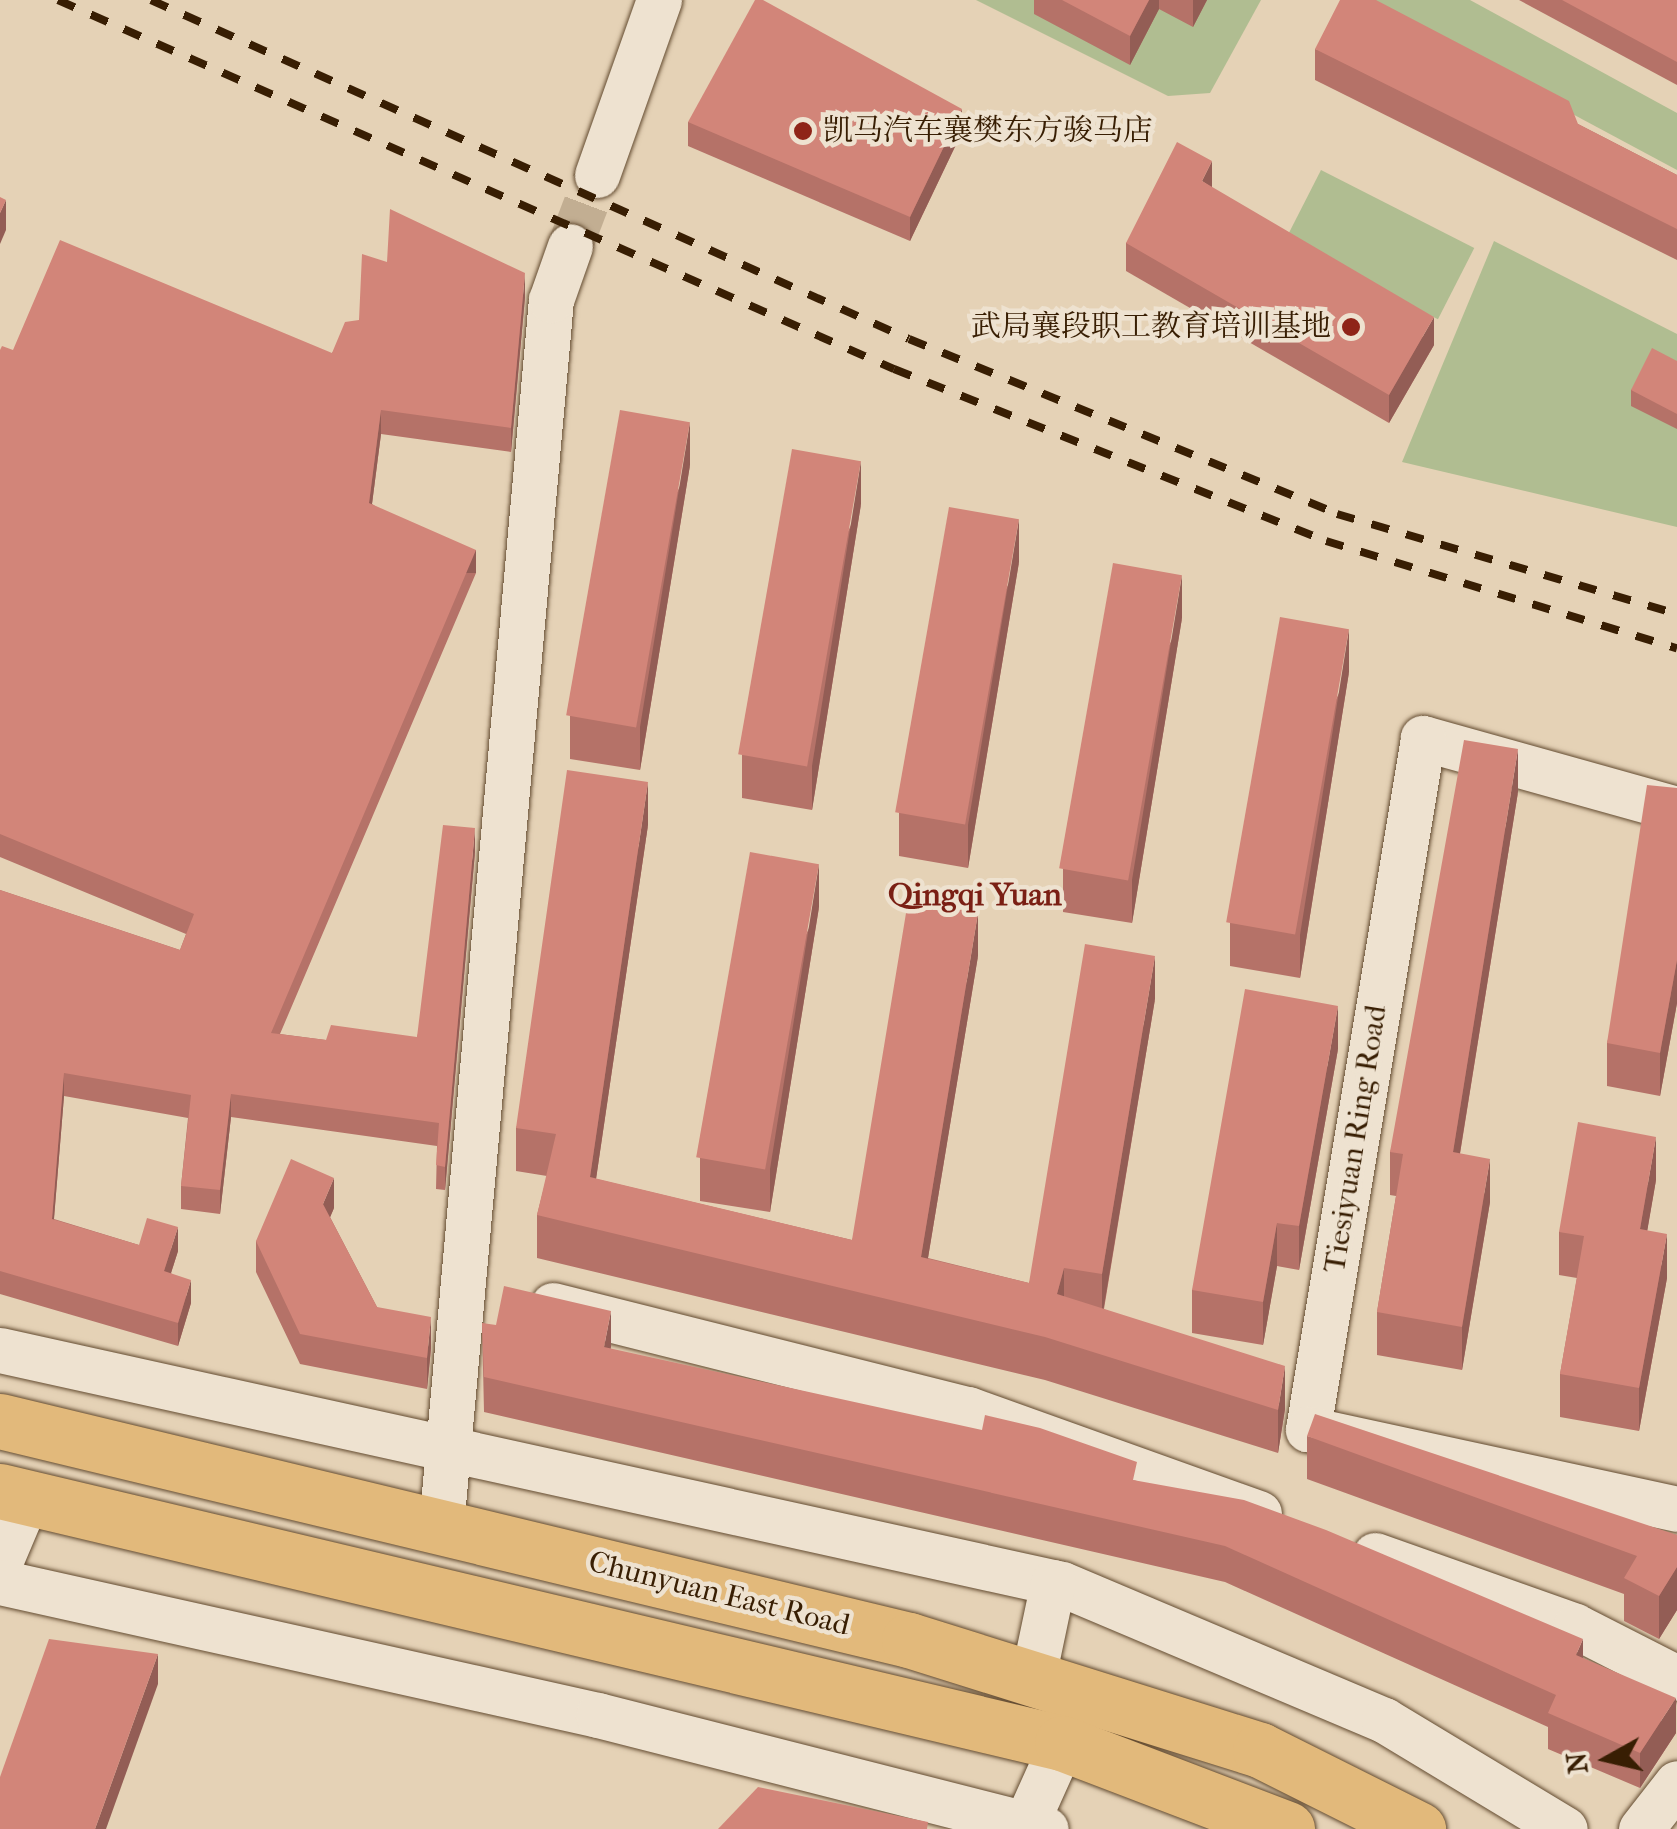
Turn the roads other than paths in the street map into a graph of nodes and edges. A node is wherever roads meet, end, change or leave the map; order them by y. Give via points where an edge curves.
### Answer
1 (659, 0) edge
2 (597, 176) tunnel mouth
3 (570, 246) tunnel mouth
4 (1677, 809) edge
5 (469, 1284) junction
6 (0, 1350) edge
7 (173, 1390) junction
8 (0, 1421) edge
9 (452, 1456) junction
10 (162, 1460) junction
11 (14, 1495) edge
12 (1677, 1509) edge
13 (440, 1527) junction
14 (0, 1562) edge
15 (0, 1582) edge
16 (1053, 1582) junction
17 (1033, 1677) junction
18 (1677, 1678) edge
19 (1062, 1743) junction
20 (1677, 1783) edge
21 (1037, 1825) edge
22 (1287, 1829) edge
23 (1418, 1829) edge
24 (1565, 1829) edge
25 (1642, 1829) edge

1 - 2 street
3 - 5 street via 551,300
4 - 12 street, Tiesiyuan Ring Road via 1423,738 1308,1429
5 - 9 street
5 - 18 street via 968,1409 1575,1626
6 - 7 street
7 - 9 street
7 - 10 street
8 - 10 main road, Chunyuan East Road
9 - 13 street
9 - 16 street
10 - 13 main road, Chunyuan East Road
11 - 14 street
11 - 19 main road
13 - 17 main road, Chunyuan East Road
15 - 21 street
16 - 17 street
16 - 24 street via 1384,1720
17 - 23 main road, Chunyuan East Road via 1260,1750
19 - 21 street
19 - 22 main road
20 - 25 street

